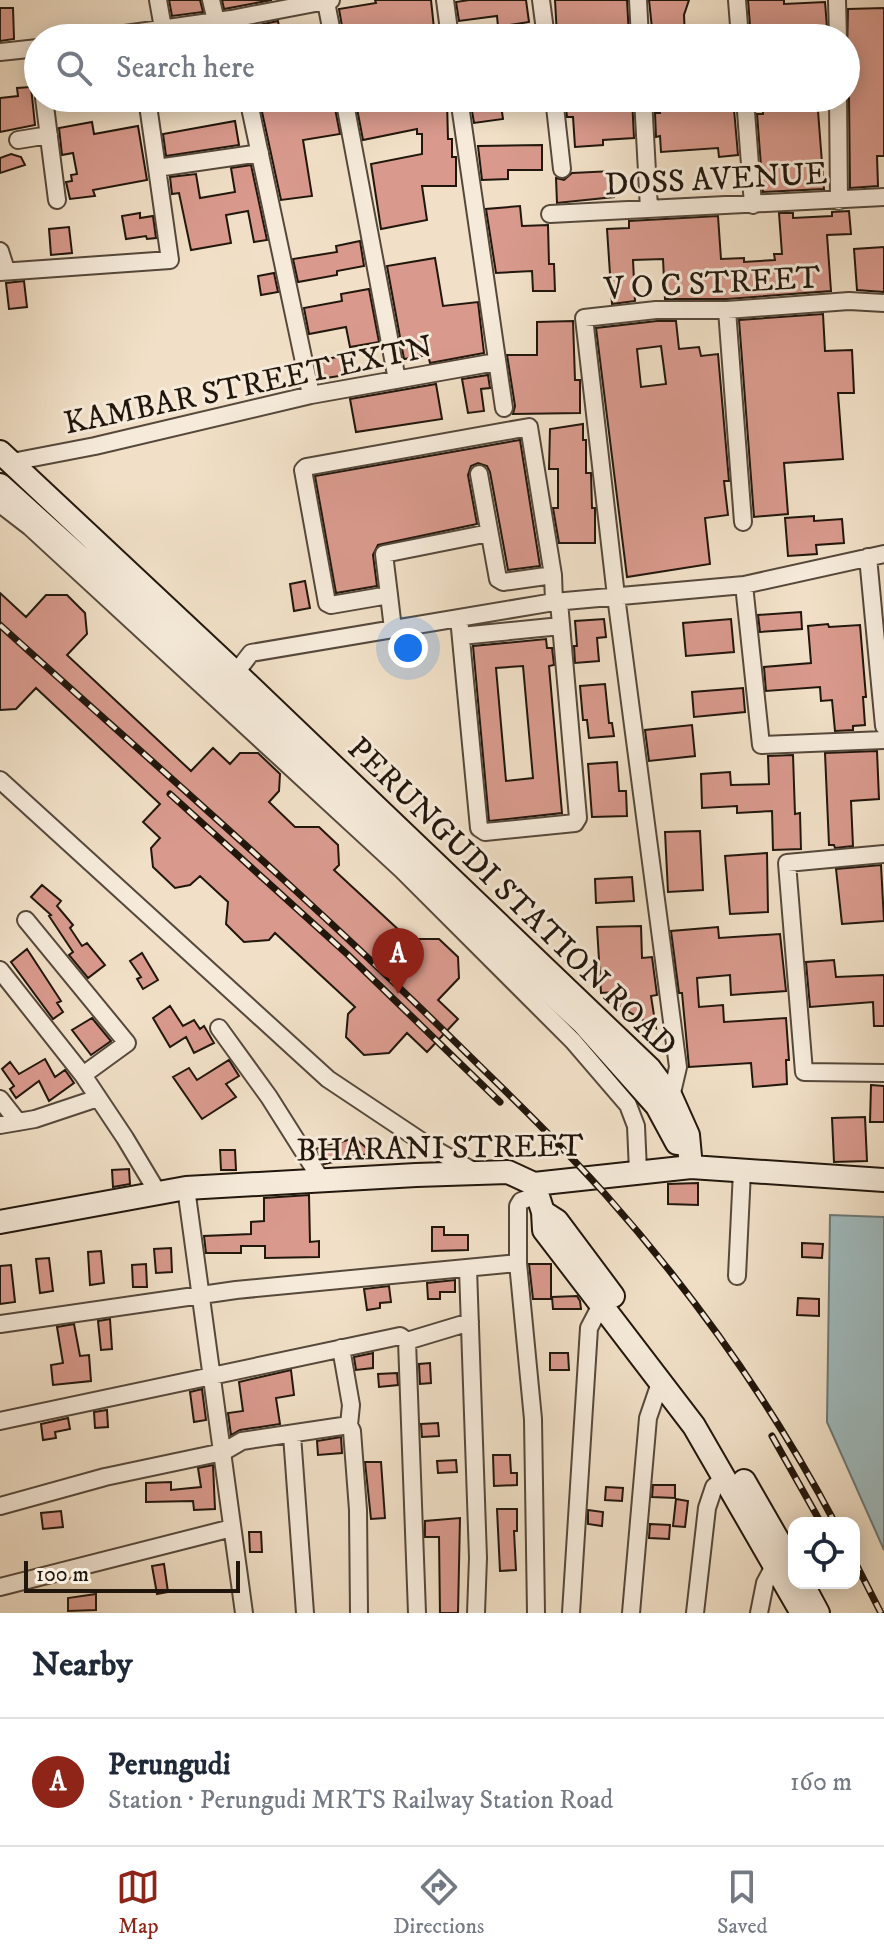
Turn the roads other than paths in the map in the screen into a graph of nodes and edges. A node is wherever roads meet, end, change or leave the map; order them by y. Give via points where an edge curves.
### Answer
1 (158, 0) edge
2 (211, 0) edge
3 (445, 0) edge
4 (541, 0) edge
5 (638, 0) edge
6 (737, 0) edge
7 (837, 0) edge
8 (329, 1) edge
9 (223, 20) junction
10 (162, 24) edge
11 (193, 24) edge
12 (226, 24) edge
13 (331, 24) edge
14 (448, 24) edge
15 (544, 24) edge
16 (639, 24) edge
17 (739, 24) edge
18 (838, 24) edge
19 (24, 51) edge
20 (0, 52) edge
21 (46, 112) edge
22 (149, 112) edge
23 (251, 112) edge
24 (347, 112) edge
25 (461, 112) edge
26 (556, 112) edge
27 (644, 112) edge
28 (746, 112) edge
29 (838, 112) edge
30 (49, 135) junction
31 (18, 140) dead end
32 (260, 153) junction
33 (157, 168) junction
34 (562, 169) dead end
35 (884, 197) edge
36 (57, 200) dead end
37 (839, 201) junction
38 (753, 205) junction
39 (649, 209) junction
40 (550, 214) dead end
41 (0, 251) edge
42 (3, 271) edge
43 (884, 303) edge
44 (727, 310) junction
45 (496, 362) junction
46 (397, 380) junction
47 (311, 395) junction
48 (504, 408) dead end
49 (6, 457) edge
50 (479, 474) dead end
51 (0, 485) edge
52 (0, 504) edge
53 (743, 522) dead end
54 (489, 533) junction
55 (876, 556) edge
56 (553, 575) junction
57 (744, 585) junction
58 (389, 595) junction
59 (616, 596) junction
60 (557, 602) junction
61 (459, 618) junction
62 (561, 626) junction
63 (393, 629) junction
64 (461, 636) junction
65 (230, 680) junction
66 (884, 726) edge
67 (884, 740) edge
68 (277, 747) junction
69 (0, 780) edge
70 (884, 854) edge
71 (26, 920) dead end
72 (0, 970) edge
73 (219, 1028) dead end
74 (884, 1073) edge
75 (83, 1075) junction
76 (671, 1097) junction
77 (98, 1098) junction
78 (0, 1099) edge
79 (18, 1122) junction
80 (0, 1125) edge
81 (691, 1167) junction
82 (638, 1171) junction
83 (742, 1171) junction
84 (475, 1172) junction
85 (884, 1180) edge
86 (322, 1181) junction
87 (186, 1188) junction
88 (158, 1193) junction
89 (538, 1197) junction
90 (0, 1222) edge
91 (518, 1263) junction
92 (468, 1269) junction
93 (737, 1276) dead end
94 (201, 1296) junction
95 (601, 1305) junction
96 (470, 1322) junction
97 (0, 1324) edge
98 (407, 1341) junction
99 (341, 1348) junction
100 (212, 1374) junction
101 (661, 1380) junction
102 (0, 1421) edge
103 (349, 1425) junction
104 (292, 1435) junction
105 (223, 1452) junction
106 (726, 1477) junction
107 (0, 1506) edge
108 (232, 1528) junction
109 (784, 1567) edge
110 (0, 1587) edge
111 (805, 1589) edge
112 (244, 1613) edge
113 (305, 1613) edge
114 (359, 1613) edge
115 (417, 1613) edge
116 (476, 1613) edge
117 (536, 1613) edge
118 (571, 1613) edge
119 (631, 1613) edge
120 (695, 1613) edge
121 (759, 1613) edge
122 (802, 1613) edge
123 (818, 1613) edge

1 - 10 street
2 - 9 street
3 - 14 street
4 - 15 street
5 - 16 street
6 - 17 street
7 - 18 street
8 - 9 street
8 - 13 street
9 - 11 street
9 - 12 street
19 - 20 street
21 - 30 street
22 - 33 street
23 - 32 street
24 - 46 street
25 - 45 street
26 - 34 street
27 - 39 street
28 - 38 street
29 - 37 street
30 - 31 street
30 - 36 street
32 - 33 street
32 - 47 street
33 - 42 street via 170,260
35 - 37 street, DOSS AVENUE
37 - 38 street, DOSS AVENUE
38 - 39 street, DOSS AVENUE
39 - 40 street, DOSS AVENUE
41 - 42 street
43 - 44 street, V O C STREET
44 - 53 street
44 - 59 street, V O C STREET via 584,318
45 - 46 street, KAMBAR STREET EXTN
45 - 48 street
46 - 47 street, KAMBAR STREET EXTN
47 - 49 street, KAMBAR STREET EXTN via 95,446
49 - 65 street, PERUNGUDI STATION ROAD
50 - 54 street
51 - 65 street, PERUNGUDI STATION ROAD
52 - 68 street
54 - 56 street via 500,581
54 - 58 street via 384,554
55 - 57 street
55 - 66 street
56 - 58 street via 529,427 306,467 327,603
56 - 60 street
57 - 59 street
57 - 67 street via 761,745
58 - 63 street
59 - 60 street
59 - 76 street via 678,1067
60 - 61 street
60 - 62 street
61 - 63 street
61 - 64 street
62 - 64 street
62 - 64 street via 577,821 485,832 479,828
63 - 65 street via 251,653
65 - 68 street, PERUNGUDI STATION ROAD
65 - 76 street, PERUNGUDI STATION ROAD via 608,1026
68 - 81 street, PERUNGUDI STATION ROAD via 583,1023 657,1106
68 - 82 street via 573,1041 628,1105 636,1126
69 - 84 street via 328,1079
70 - 74 street via 787,863 804,1072
71 - 75 street via 127,1043
72 - 75 street
73 - 86 street
75 - 77 street
76 - 81 street, PERUNGUDI STATION ROAD via 688,1135
77 - 79 street
77 - 88 street
78 - 79 street
79 - 80 street
81 - 82 street, BHARANI STREET
81 - 83 street, BHARANI STREET
82 - 89 street, BHARANI STREET
83 - 85 street, BHARANI STREET
83 - 93 street
84 - 86 street, BHARANI STREET
84 - 89 street, BHARANI STREET via 508,1172
86 - 87 street, BHARANI STREET
87 - 88 street, BHARANI STREET
87 - 94 street
88 - 90 street, BHARANI STREET
89 - 91 street via 518,1206
89 - 95 street via 544,1230
89 - 109 street via 728,1456
91 - 92 street
91 - 117 street via 533,1419
92 - 94 street
92 - 96 street
94 - 97 street
94 - 100 street
95 - 101 street
95 - 118 street via 589,1328
96 - 98 street
96 - 116 street
98 - 99 street via 400,1336
98 - 115 street
99 - 100 street
99 - 103 street via 351,1405
100 - 102 street
100 - 105 street
101 - 106 street
101 - 119 street via 648,1418
103 - 104 street
103 - 114 street via 358,1510
104 - 105 street via 242,1441
104 - 113 street
105 - 107 street
105 - 108 street
106 - 109 street
106 - 120 street via 714,1487 707,1508
108 - 110 street
108 - 112 street
109 - 121 street via 765,1583
109 - 122 street
111 - 123 street

